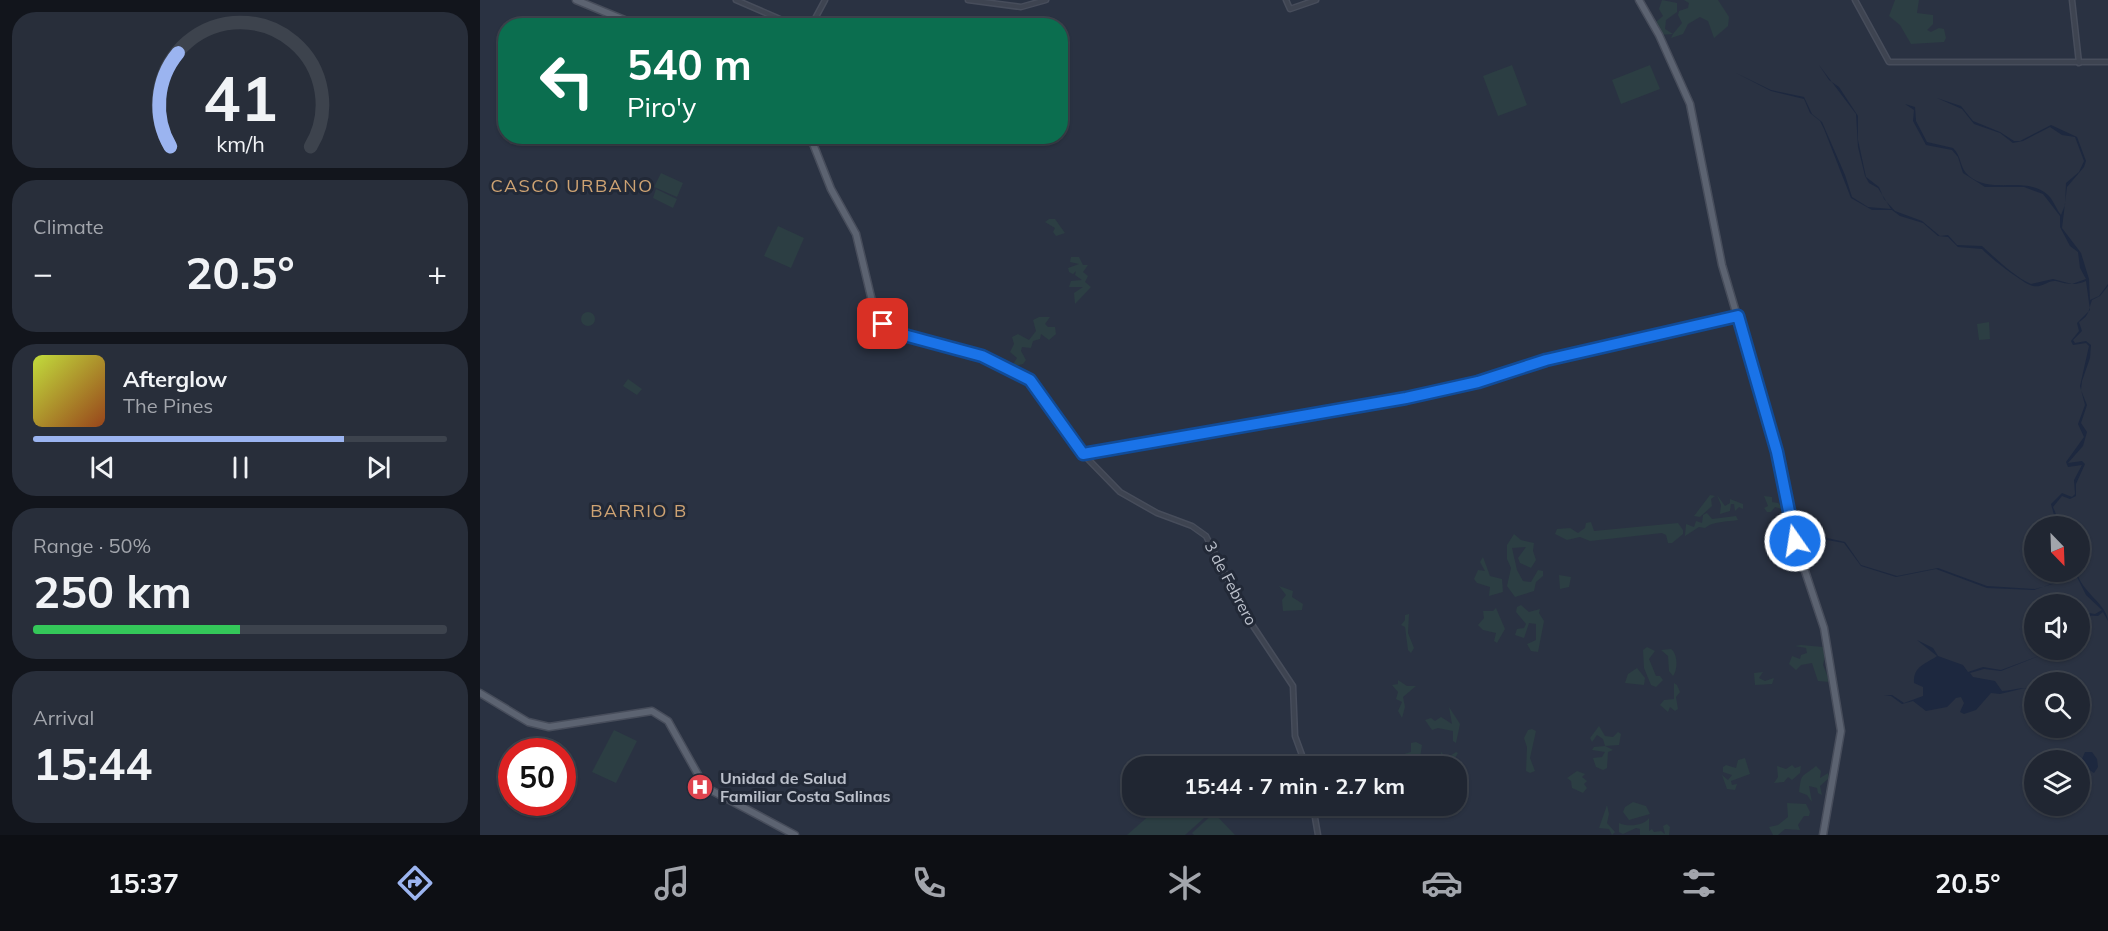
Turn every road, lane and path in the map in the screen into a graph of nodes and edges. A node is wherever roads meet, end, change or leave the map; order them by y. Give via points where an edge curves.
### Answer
1 (576, 0) edge
2 (736, 0) edge
3 (825, 0) edge
4 (968, 0) edge
5 (1046, 0) edge
6 (1286, 0) edge
7 (1316, 0) edge
8 (1639, 0) edge
9 (1855, 0) edge
10 (2072, 0) edge
11 (620, 18) edge
12 (778, 18) edge
13 (815, 18) edge
14 (2108, 62) edge
15 (2079, 63) junction
16 (813, 144) edge
17 (1738, 316) junction
18 (1083, 454) junction
19 (480, 693) edge
20 (1302, 756) edge
21 (1315, 816) edge
22 (795, 835) edge
23 (1318, 835) edge
24 (1823, 835) edge

1 - 11 main road
2 - 12 street
3 - 13 street
4 - 5 street via 1022,7
6 - 7 street via 1290,9
8 - 17 main road via 1690,104 1722,265
9 - 15 street via 1888,62
10 - 15 street
14 - 15 street
16 - 18 main road via 855,234 873,302 883,324 904,335 982,356 1030,380
17 - 18 main road via 1546,360 1478,382 1406,398
17 - 24 main road via 1777,452 1795,541 1824,628 1840,722 1841,738
18 - 20 street, 3 de Febrero via 1120,492 1157,513 1192,526 1214,547 1243,610 1293,686 1295,736
19 - 22 main road via 528,722 549,727 659,713 668,721 705,787
21 - 23 street

